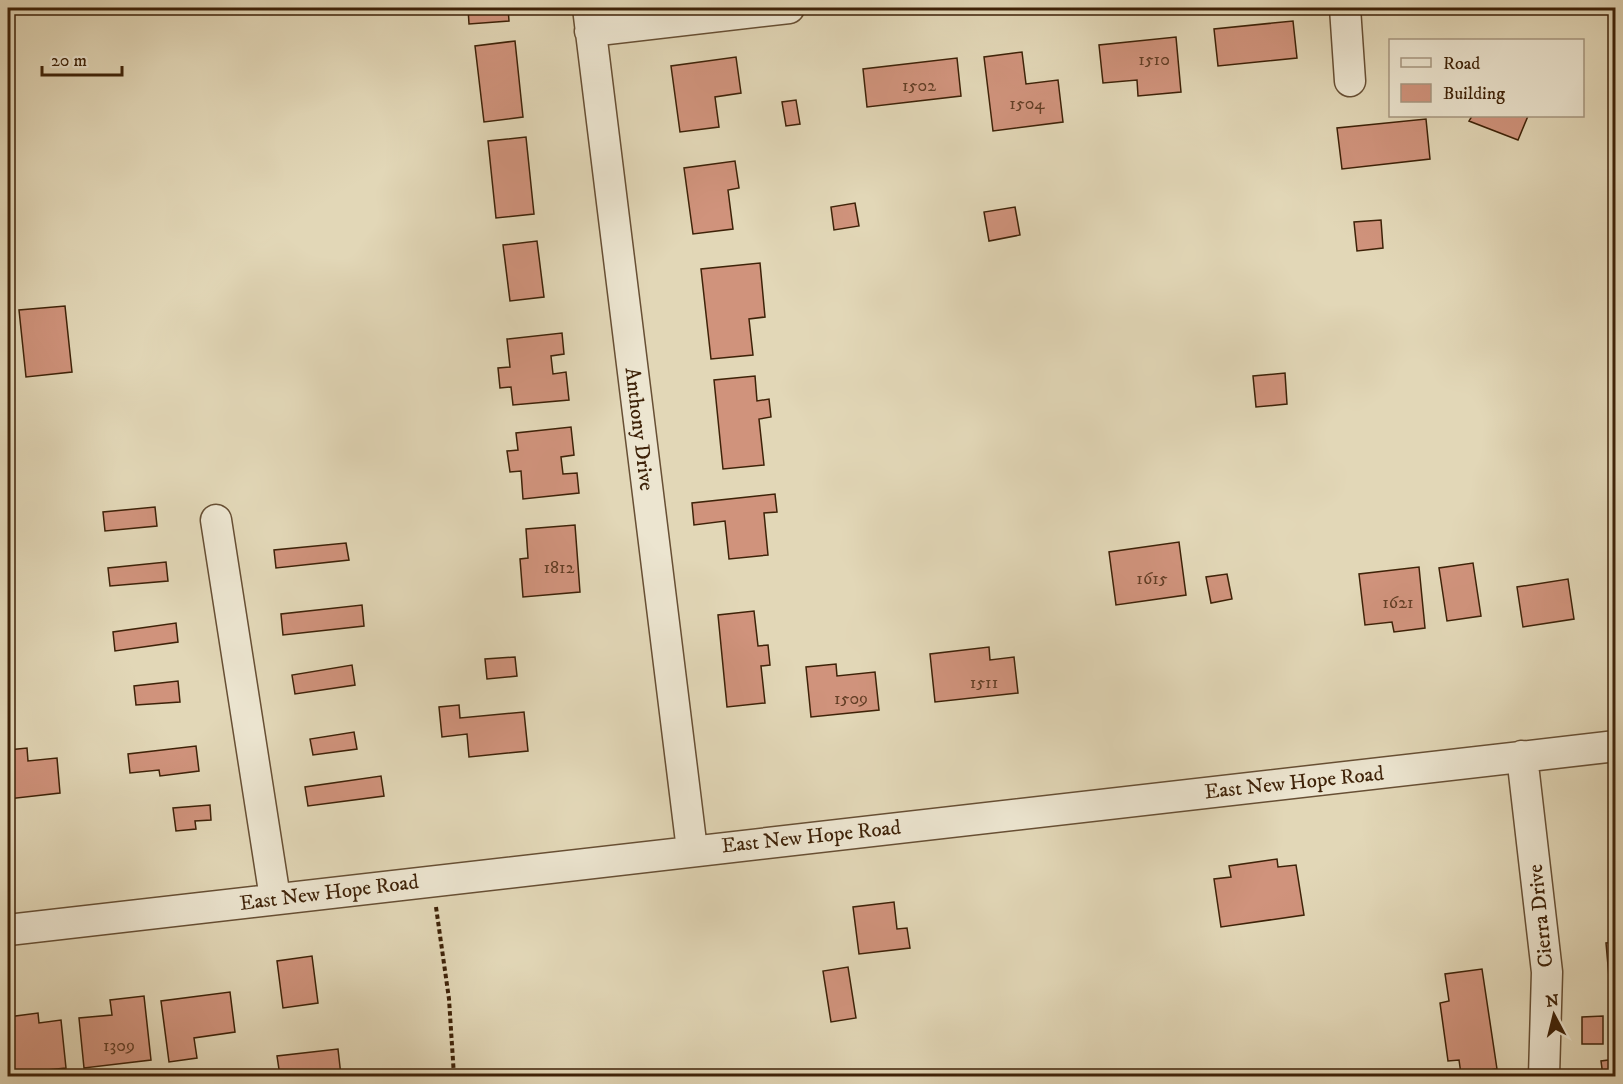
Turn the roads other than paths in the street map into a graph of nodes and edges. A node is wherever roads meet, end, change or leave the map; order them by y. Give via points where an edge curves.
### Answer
1 (789, 8) edge
2 (1345, 8) edge
3 (589, 19) edge
4 (1350, 81) dead end
5 (216, 520) dead end
6 (1616, 746) edge
7 (1522, 756) junction
8 (692, 850) junction
9 (275, 898) junction
10 (8, 930) edge
11 (1544, 1077) edge

1 - 3 street
2 - 4 street
3 - 8 street, Anthony Drive
5 - 9 street
6 - 7 street, East New Hope Road
7 - 8 street, East New Hope Road
7 - 11 street, Cierra Drive via 1547,972
8 - 9 street, East New Hope Road
9 - 10 street, East New Hope Road

